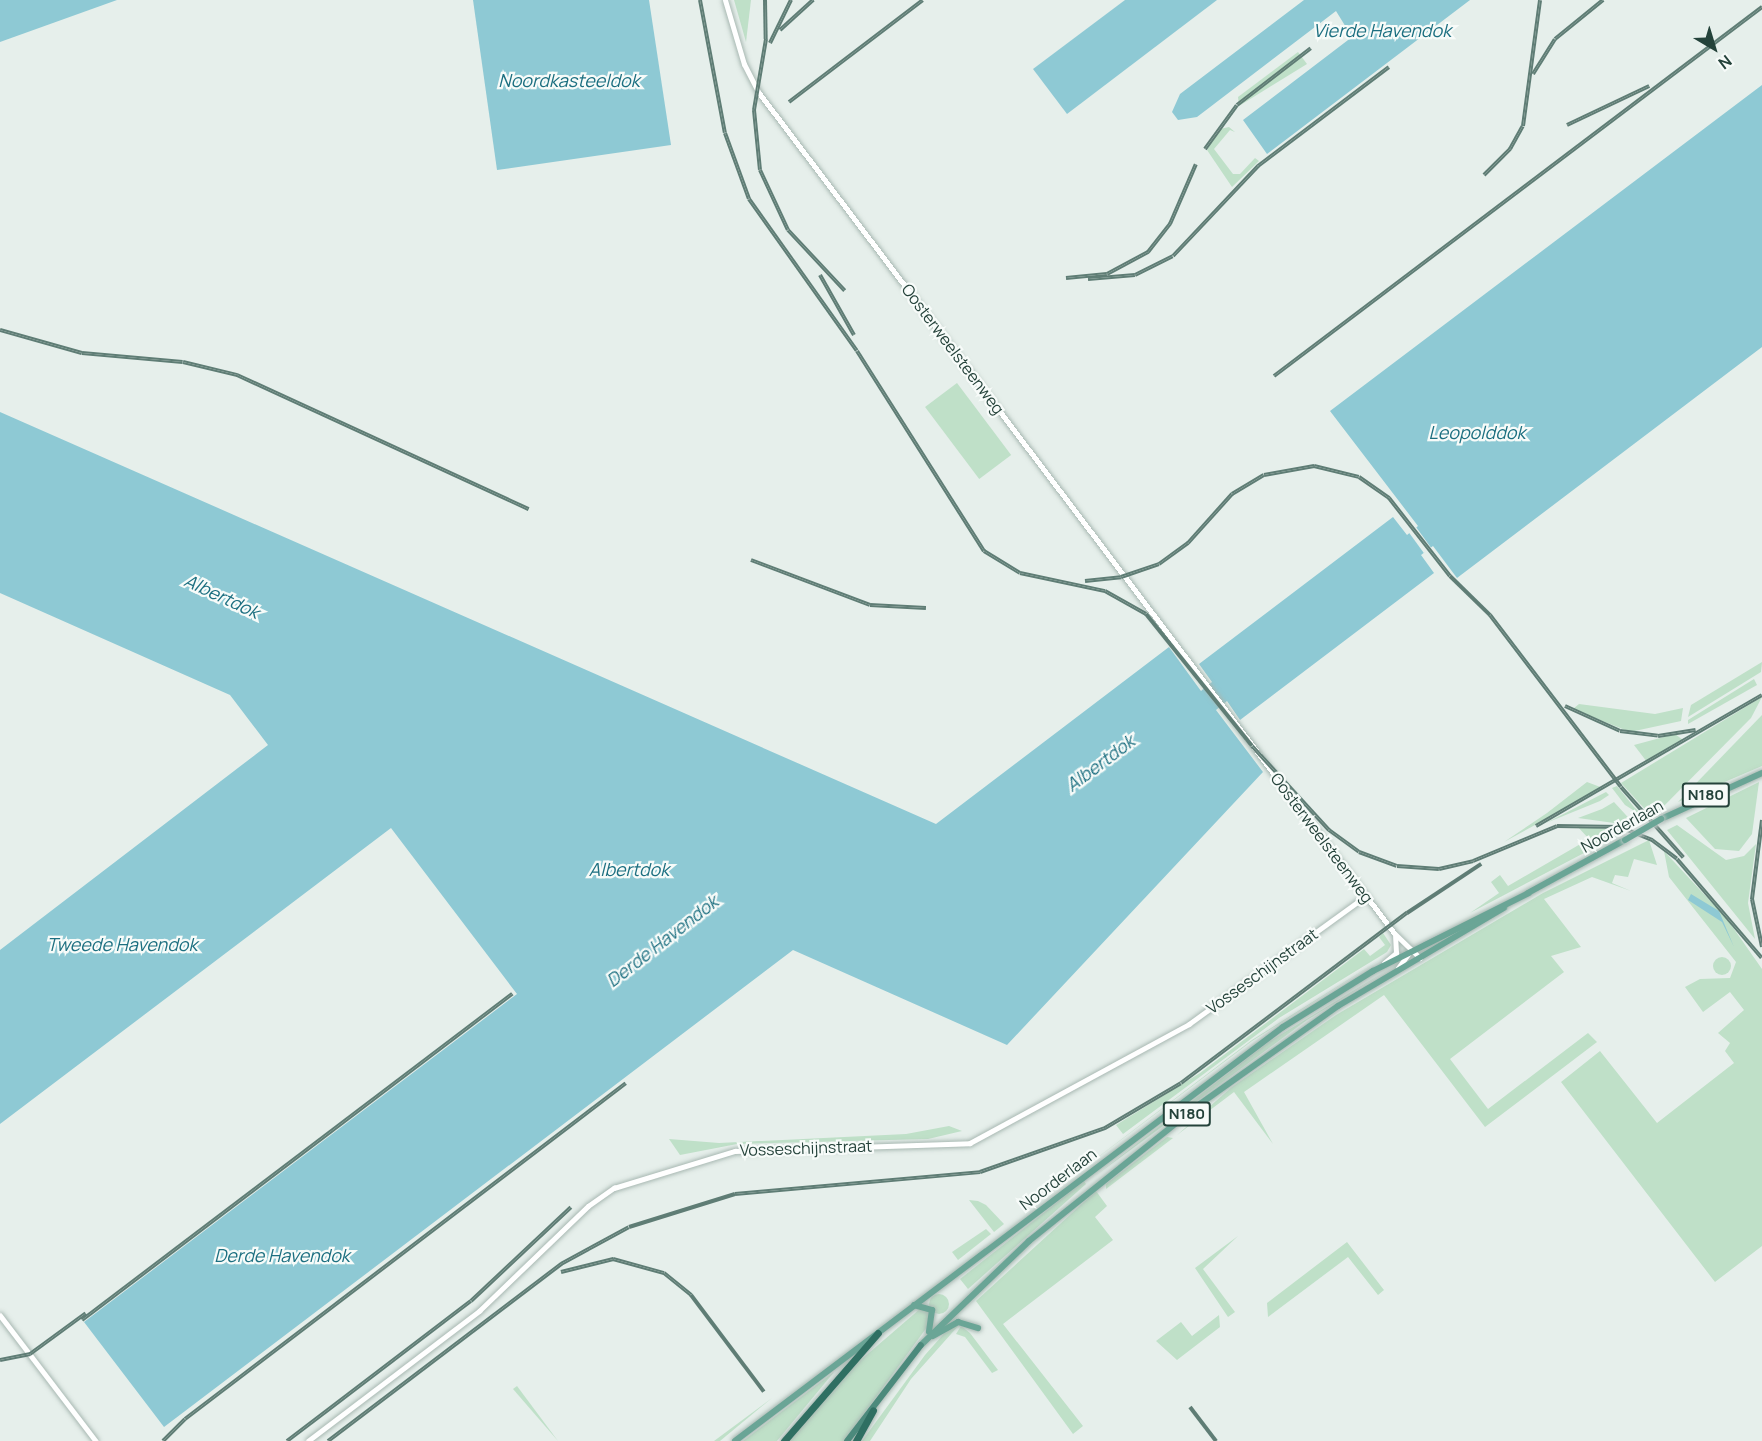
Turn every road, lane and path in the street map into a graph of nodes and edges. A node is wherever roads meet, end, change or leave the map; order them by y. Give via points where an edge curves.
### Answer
1 (725, 0) edge
2 (1762, 773) edge
3 (1529, 893) junction
4 (1366, 896) junction
5 (1395, 934) junction
6 (1409, 952) junction
7 (1427, 957) junction
8 (1373, 971) junction
9 (1370, 987) junction
10 (1088, 1173) junction
11 (1097, 1184) junction
12 (914, 1306) junction
13 (0, 1315) edge
14 (978, 1328) dead end
15 (878, 1333) junction
16 (921, 1345) junction
17 (873, 1410) junction
18 (96, 1441) edge
19 (308, 1441) edge
20 (735, 1441) edge
21 (784, 1441) edge
22 (847, 1441) edge
23 (856, 1441) edge

1 - 4 main road, Oosterweelsteenweg via 744,64 759,93
2 - 3 main road, Noorderlaan / N180, bridge via 1661,819
3 - 6 main road, Noorderlaan / N180
3 - 7 main road, Noorderlaan / N180
4 - 5 main road, Oosterweelsteenweg
4 - 19 street, Vosseschijnstraat via 1175,1032 970,1143 735,1151 614,1188 588,1206 479,1311
5 - 6 main road, Oosterweelsteenweg
5 - 8 main road via 1396,953
6 - 7 main road
6 - 8 main road, Noorderlaan / N180
6 - 9 main road, Noorderlaan via 1401,967
7 - 9 main road, Noorderlaan / N180
8 - 10 main road, Noorderlaan / N180 via 1255,1047
9 - 11 main road, Noorderlaan / N180 via 1268,1054
10 - 11 main road
10 - 12 main road, Noorderlaan / N180
11 - 16 main road, Noorderlaan / N180 via 980,1284
12 - 15 main road, Noorderlaan / N180
12 - 16 main road via 926,1305 934,1313
13 - 18 street
14 - 16 main road via 953,1323
15 - 20 main road, Noorderlaan / N180
15 - 21 highway
16 - 17 highway, Noorderlaan / N180
17 - 22 highway, Noorderlaan / N180
17 - 23 highway

